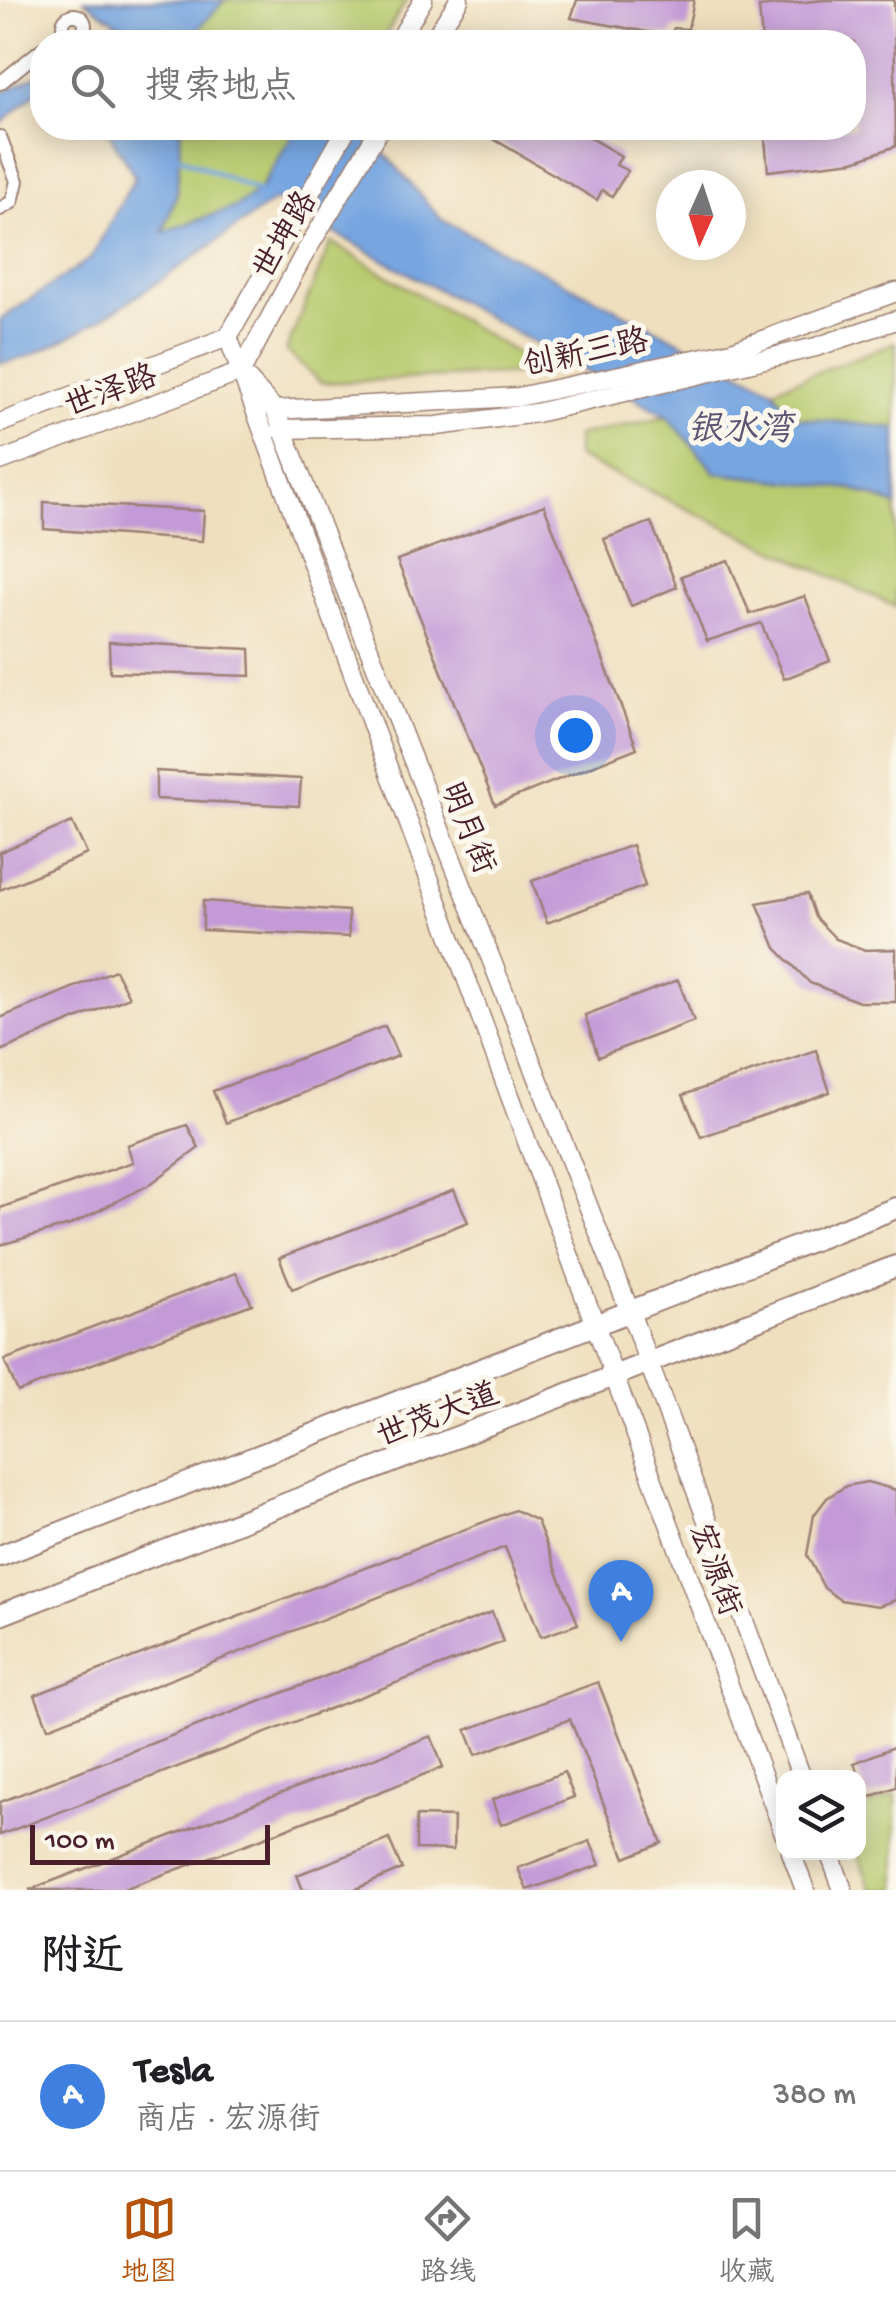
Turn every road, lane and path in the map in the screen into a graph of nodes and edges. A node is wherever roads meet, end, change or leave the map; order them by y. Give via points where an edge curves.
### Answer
1 (423, 0) edge
2 (459, 0) edge
3 (405, 30) edge
4 (440, 30) edge
5 (30, 58) edge
6 (0, 83) edge
7 (0, 137) edge
8 (340, 140) edge
9 (373, 140) edge
10 (0, 209) edge
11 (896, 292) edge
12 (896, 320) edge
13 (228, 338) junction
14 (241, 372) junction
15 (275, 410) junction
16 (0, 422) edge
17 (280, 429) junction
18 (0, 461) edge
19 (896, 1208) edge
20 (896, 1266) edge
21 (630, 1312) junction
22 (595, 1325) junction
23 (649, 1363) junction
24 (614, 1376) junction
25 (0, 1556) edge
26 (0, 1615) edge
27 (799, 1770) edge
28 (776, 1811) edge
29 (794, 1860) edge
30 (832, 1860) edge
31 (804, 1890) edge
32 (843, 1890) edge

1 - 3 street
2 - 4 street
5 - 6 street
7 - 10 street via 18,182 12,202
8 - 13 street, 世坤路
9 - 14 street, 世坤路
11 - 15 street, 创新三路 via 732,350 589,382 462,402
12 - 17 street, 创新三路 via 612,397 438,426
13 - 14 street, 明月街
13 - 16 street, 世泽路
14 - 15 street, 明月街
14 - 18 street, 世泽路
14 - 22 street, 明月街
15 - 17 street, 明月街
17 - 21 street, 明月街
19 - 21 main road, 世茂大道
20 - 23 main road, 世茂大道
21 - 22 main road, 世茂大道
21 - 23 street, 宏源街
22 - 24 street, 宏源街
22 - 25 main road, 世茂大道
23 - 24 main road, 世茂大道
23 - 27 street, 宏源街
24 - 26 main road, 世茂大道
24 - 28 street, 宏源街
29 - 31 street
30 - 32 street

